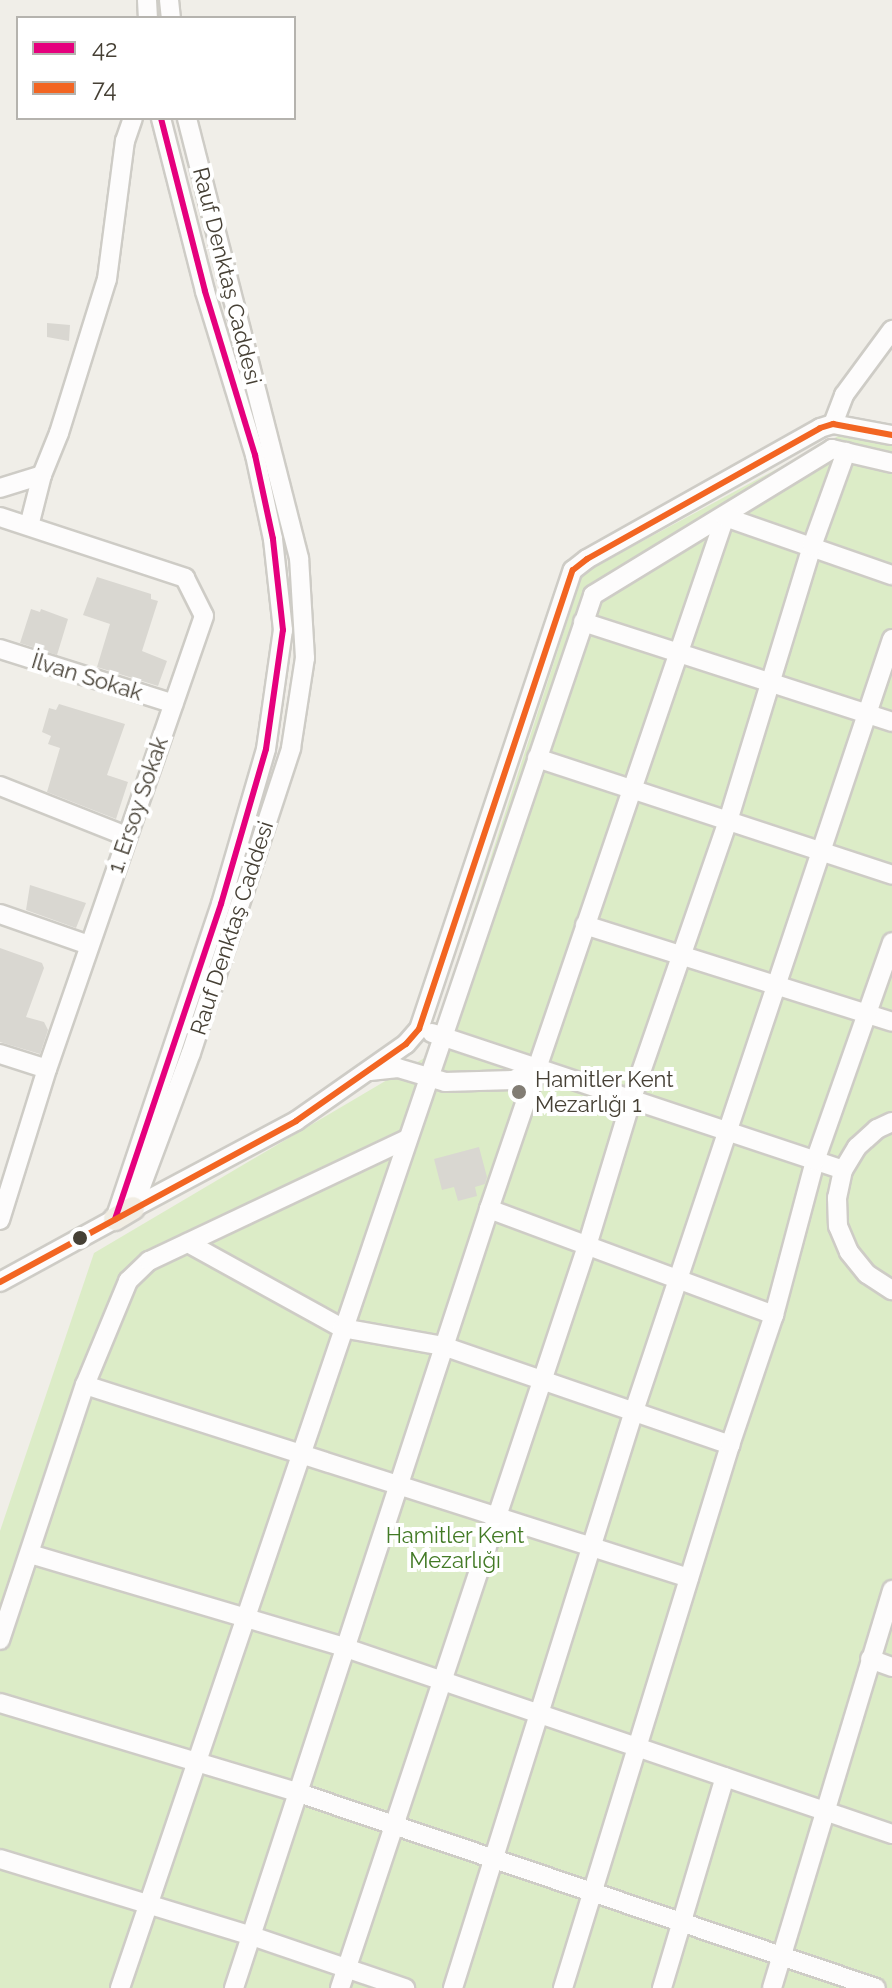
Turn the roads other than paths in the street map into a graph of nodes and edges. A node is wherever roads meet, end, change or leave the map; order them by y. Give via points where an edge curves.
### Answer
1 (132, 120) edge
2 (162, 120) edge
3 (188, 120) edge
4 (892, 330) edge
5 (833, 424) junction
6 (892, 435) edge
7 (846, 452) junction
8 (892, 463) edge
9 (42, 475) junction
10 (0, 488) edge
11 (0, 517) edge
12 (725, 517) junction
13 (29, 526) junction
14 (812, 546) junction
15 (892, 575) edge
16 (583, 622) junction
17 (892, 639) edge
18 (0, 649) edge
19 (678, 653) junction
20 (771, 685) junction
21 (174, 704) junction
22 (867, 714) junction
23 (892, 722) edge
24 (537, 758) junction
25 (0, 786) edge
26 (632, 789) junction
27 (728, 821) junction
28 (126, 836) junction
29 (820, 851) junction
30 (892, 875) edge
31 (0, 914) edge
32 (585, 925) junction
33 (892, 942) edge
34 (89, 945) junction
35 (680, 954) junction
36 (776, 985) junction
37 (867, 1013) junction
38 (892, 1022) edge
39 (419, 1029) junction
40 (443, 1037) junction
41 (0, 1054) edge
42 (537, 1068) junction
43 (47, 1069) junction
44 (367, 1071) junction
45 (429, 1077) junction
46 (632, 1098) junction
47 (892, 1122) edge
48 (727, 1131) junction
49 (407, 1139) junction
50 (815, 1161) junction
51 (843, 1170) junction
52 (2, 1208) edge
53 (489, 1209) junction
54 (124, 1214) junction
55 (188, 1243) junction
56 (587, 1246) junction
57 (677, 1281) junction
58 (0, 1282) edge
59 (892, 1290) edge
60 (774, 1315) junction
61 (342, 1328) junction
62 (443, 1346) junction
63 (542, 1381) junction
64 (85, 1385) junction
65 (633, 1414) junction
66 (730, 1445) junction
67 (301, 1452) junction
68 (398, 1482) junction
69 (495, 1518) junction
70 (591, 1549) junction
71 (30, 1554) junction
72 (689, 1578) junction
73 (892, 1590) edge
74 (243, 1619) junction
75 (0, 1640) edge
76 (343, 1647) junction
77 (870, 1659) junction
78 (892, 1667) edge
79 (440, 1680) junction
80 (0, 1703) edge
81 (540, 1714) junction
82 (637, 1748) junction
83 (194, 1763) junction
84 (725, 1777) junction
85 (296, 1792) junction
86 (826, 1812) junction
87 (392, 1824) junction
88 (892, 1834) edge
89 (0, 1859) edge
90 (494, 1859) junction
91 (593, 1892) junction
92 (148, 1904) junction
93 (682, 1923) junction
94 (249, 1935) junction
95 (781, 1956) junction
96 (346, 1968) junction
97 (120, 1988) edge
98 (234, 1988) edge
99 (340, 1988) edge
100 (405, 1988) edge
101 (453, 1988) edge
102 (563, 1988) edge
103 (662, 1988) edge
104 (772, 1988) edge
105 (876, 1988) edge

1 - 9 street via 107,279 87,353
2 - 54 street, Rauf Denktaş Caddesi via 205,291 255,455 273,539 283,630 266,749
3 - 54 street, Rauf Denktaş Caddesi via 299,558 305,658 291,748 191,1053
4 - 5 street via 844,395
5 - 6 street
5 - 39 street via 573,570
7 - 8 street
7 - 12 street via 832,449
7 - 14 street
9 - 10 street
9 - 13 street
11 - 13 street, 1. Ersoy Sokak
12 - 14 street
12 - 16 street via 593,595
12 - 19 street
13 - 21 street, 1. Ersoy Sokak via 185,578 204,616
14 - 15 street
14 - 20 street
16 - 19 street
16 - 24 street
17 - 22 street
18 - 21 street, İlvan Sokak
19 - 20 street
19 - 26 street
20 - 22 street
20 - 27 street
21 - 28 street, 1. Ersoy Sokak
22 - 23 street
22 - 29 street
24 - 26 street
24 - 40 street
25 - 28 street
26 - 27 street
26 - 32 street
27 - 29 street
27 - 35 street
28 - 34 street, 1. Ersoy Sokak
29 - 30 street
29 - 36 street
31 - 34 street
32 - 35 street
32 - 42 street
33 - 37 street
34 - 43 street, 1. Ersoy Sokak
35 - 36 street
35 - 46 street
36 - 37 street
36 - 48 street
37 - 38 street
37 - 50 street
39 - 40 street
39 - 44 street
40 - 42 street
40 - 45 street
41 - 43 street
42 - 45 street via 513,1080 445,1082
42 - 46 street
42 - 53 street
43 - 52 street, 1. Ersoy Sokak
44 - 45 street via 398,1068
44 - 54 street via 296,1121
45 - 49 street
46 - 48 street
46 - 56 street
47 - 51 street via 857,1147
48 - 50 street
48 - 57 street
49 - 55 street
49 - 61 street
50 - 51 street
50 - 60 street
51 - 59 street via 838,1226 849,1252 867,1274
53 - 56 street
53 - 62 street
54 - 58 street
55 - 61 street
55 - 64 street via 149,1261 128,1281
56 - 57 street
56 - 63 street
57 - 60 street
57 - 65 street
60 - 66 street
61 - 62 street
61 - 67 street
62 - 63 street
62 - 68 street
63 - 65 street
63 - 69 street
64 - 67 street
64 - 71 street
65 - 66 street
65 - 70 street
66 - 72 street
67 - 68 street
67 - 74 street
68 - 69 street
68 - 76 street
69 - 70 street
69 - 79 street
70 - 72 street
70 - 81 street
71 - 74 street
71 - 75 street
72 - 82 street
73 - 77 street
74 - 76 street
74 - 83 street
76 - 79 street
76 - 85 street
77 - 78 street
77 - 86 street
79 - 81 street
79 - 87 street
80 - 83 street
81 - 82 street
81 - 90 street
82 - 84 street
82 - 91 street
83 - 85 street
83 - 92 street
84 - 86 street
84 - 93 street
85 - 87 street
85 - 94 street
86 - 88 street
86 - 95 street
87 - 90 street
87 - 96 street
89 - 92 street
90 - 91 street
90 - 101 street
91 - 93 street
91 - 102 street
92 - 94 street
92 - 97 street
93 - 95 street
93 - 103 street
94 - 96 street
94 - 98 street
95 - 104 street
95 - 105 street
96 - 99 street
96 - 100 street

